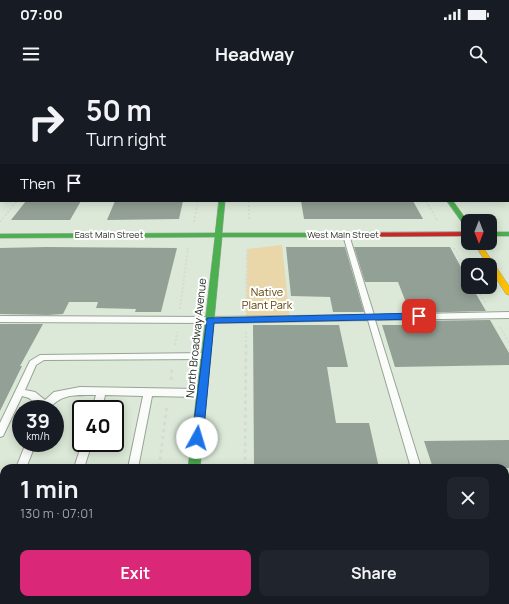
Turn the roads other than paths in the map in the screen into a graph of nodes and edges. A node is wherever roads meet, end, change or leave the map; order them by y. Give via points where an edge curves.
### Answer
1 (222, 202) edge
2 (451, 202) edge
3 (461, 218) edge
4 (461, 234) edge
5 (497, 234) edge
6 (509, 234) edge
7 (218, 235) junction
8 (346, 235) junction
9 (0, 236) edge
10 (482, 250) edge
11 (509, 292) edge
12 (509, 315) edge
13 (371, 317) junction
14 (0, 319) edge
15 (210, 320) junction
16 (206, 356) junction
17 (102, 391) junction
18 (19, 392) junction
19 (148, 392) junction
20 (202, 392) junction
21 (37, 400) edge
22 (52, 400) edge
23 (100, 400) edge
24 (0, 433) edge
25 (27, 452) edge
26 (83, 452) edge
27 (23, 464) edge
28 (80, 464) edge
29 (133, 464) edge
30 (194, 464) edge
31 (415, 464) edge

1 - 7 street, North Broadway Avenue
2 - 3 street
4 - 8 street, West Main Street
5 - 6 street
7 - 8 street, West Main Street
7 - 9 street, East Main Street
7 - 15 street, North Broadway Avenue
8 - 13 lane
10 - 11 street
12 - 13 lane
13 - 15 lane
13 - 31 lane
14 - 15 lane
15 - 16 street, North Broadway Avenue
16 - 18 lane via 43,357 33,362
16 - 20 street, North Broadway Avenue
17 - 19 lane
17 - 22 lane via 80,390 57,395
17 - 23 lane
18 - 21 lane via 32,395
18 - 24 lane
19 - 20 lane
19 - 29 lane
20 - 30 street, North Broadway Avenue
25 - 27 lane
26 - 28 lane

